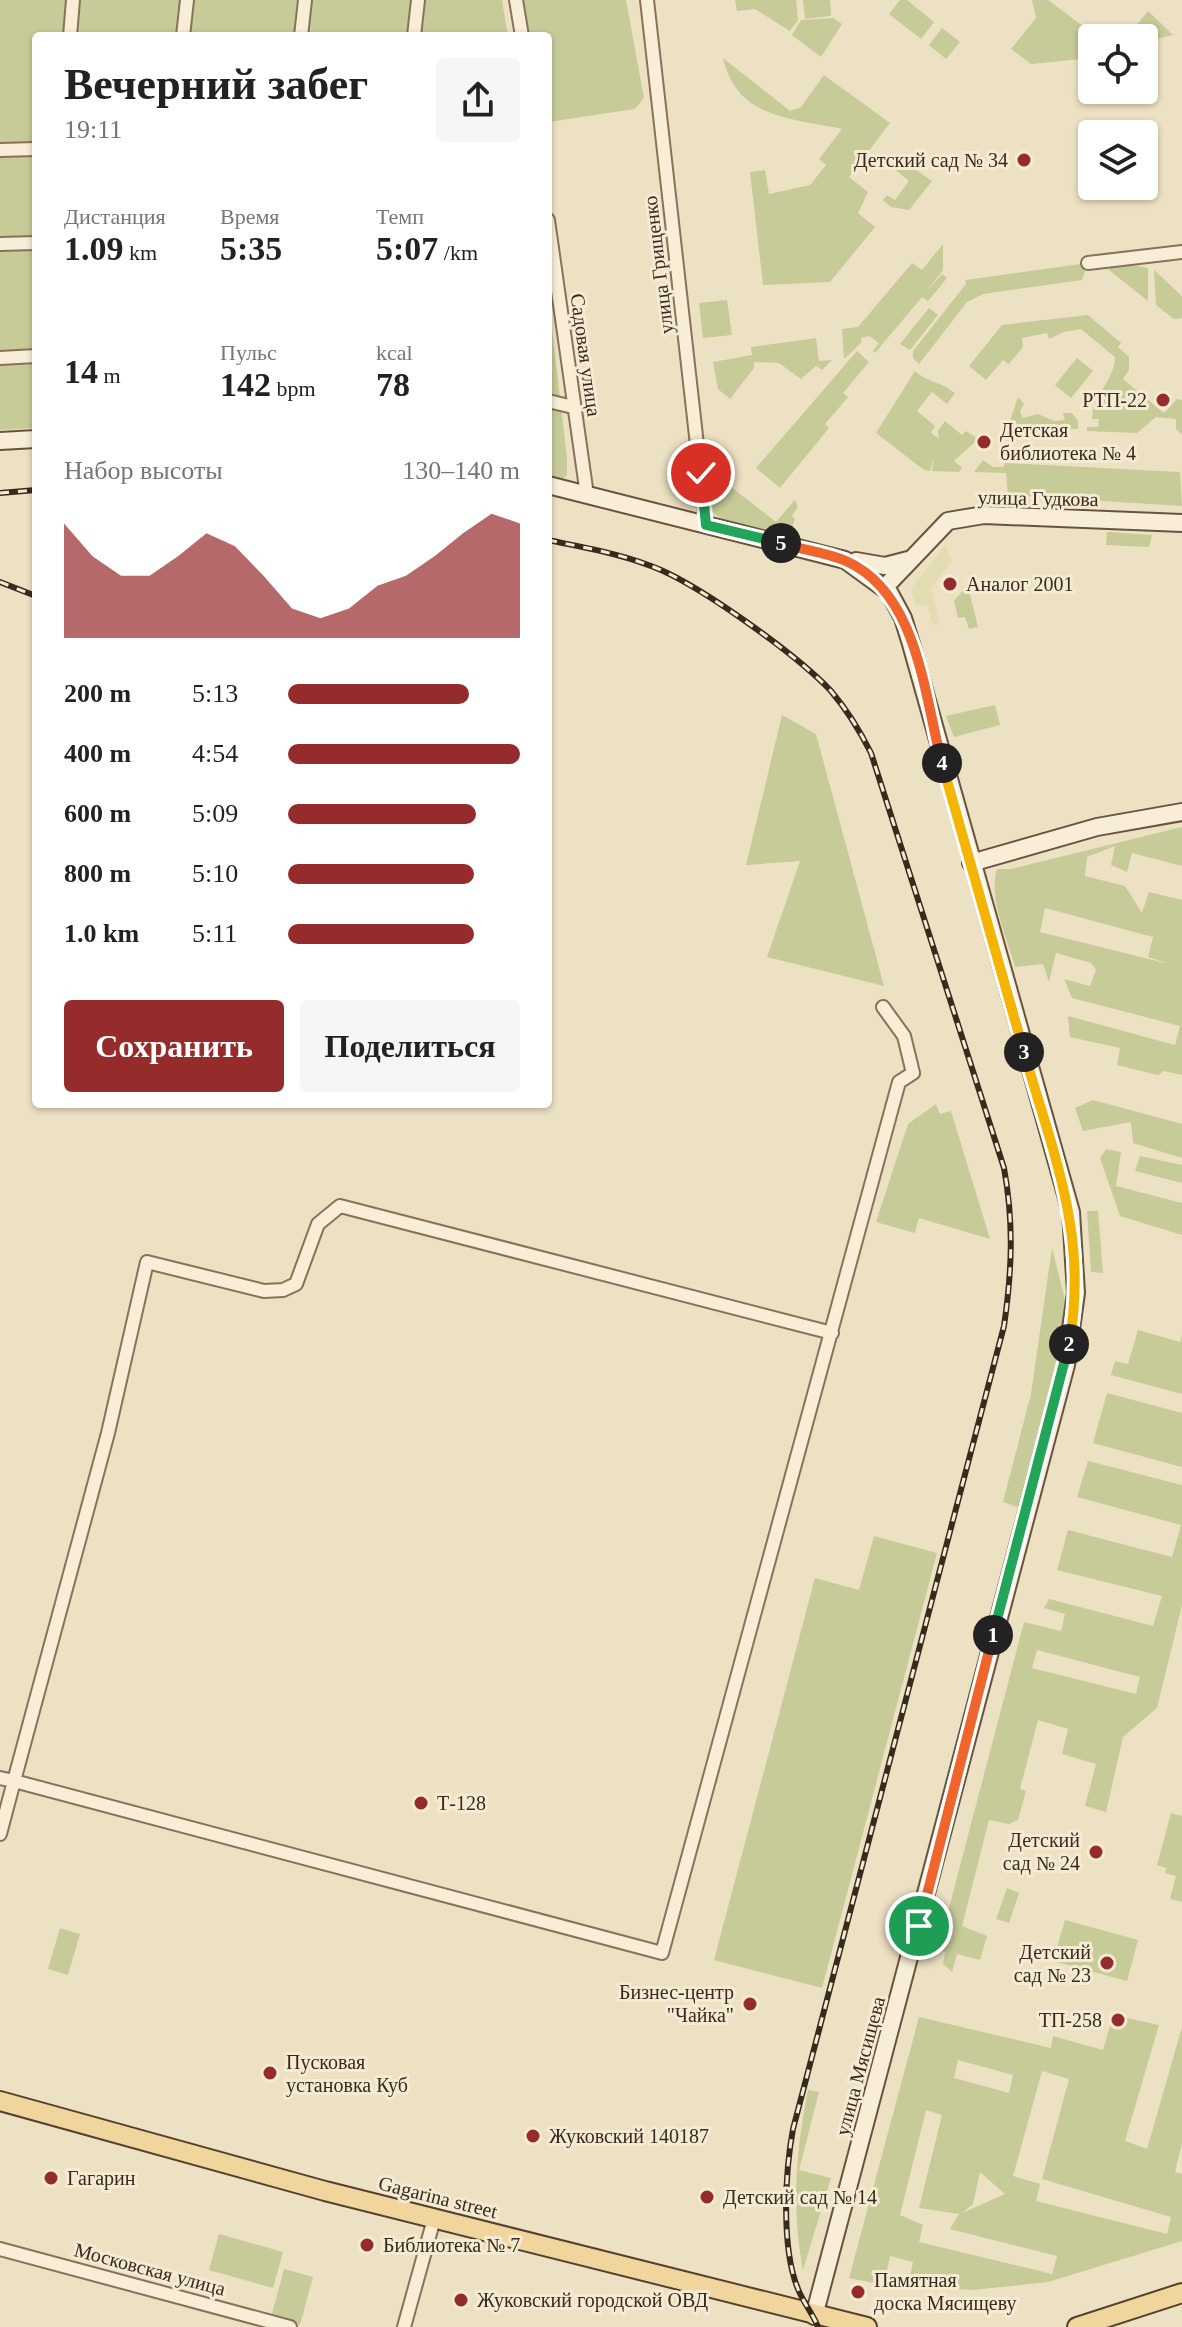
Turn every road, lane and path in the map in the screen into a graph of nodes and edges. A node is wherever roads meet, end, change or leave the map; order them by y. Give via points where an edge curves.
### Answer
1 (73, 0) edge
2 (187, 0) edge
3 (305, 0) edge
4 (418, 0) edge
5 (516, 0) edge
6 (647, 0) edge
7 (70, 32) edge
8 (183, 32) edge
9 (301, 32) edge
10 (414, 32) edge
11 (521, 32) edge
12 (32, 149) edge
13 (0, 150) edge
14 (32, 243) edge
15 (0, 244) edge
16 (552, 252) edge
17 (1182, 252) edge
18 (1088, 263) dead end
19 (32, 356) edge
20 (0, 358) edge
21 (552, 402) edge
22 (573, 407) junction
23 (32, 439) edge
24 (0, 441) edge
25 (552, 486) edge
26 (587, 495) junction
27 (1182, 523) edge
28 (706, 525) junction
29 (909, 559) junction
30 (845, 560) junction
31 (885, 587) junction
32 (903, 618) junction
33 (1182, 812) edge
34 (971, 863) junction
35 (883, 1007) dead end
36 (832, 1333) junction
37 (0, 1778) edge
38 (14, 1781) junction
39 (0, 1834) edge
40 (0, 2101) edge
41 (434, 2219) junction
42 (0, 2249) edge
43 (1182, 2293) edge
44 (813, 2322) edge
45 (290, 2327) edge
46 (404, 2327) edge
47 (867, 2327) edge
48 (1077, 2327) edge

1 - 7 street
2 - 8 street
3 - 9 street
4 - 10 street
5 - 11 street
6 - 28 street, улица Грищенко
12 - 13 street
14 - 15 street
16 - 22 street, Садовая улица
17 - 18 street
19 - 20 street
21 - 22 street
22 - 26 street, Садовая улица
23 - 24 main road
25 - 26 main road
26 - 28 main road
27 - 29 main road, улица Гудкова via 957,517
28 - 30 main road
29 - 30 main road via 885,566
29 - 31 main road, улица Гудкова
29 - 32 main road via 900,585
30 - 31 main road
31 - 32 main road
32 - 34 main road, улица Мясищева
33 - 34 main road via 1097,827
34 - 44 main road, улица Мясищева via 1071,1212 1076,1266 1072,1328
35 - 36 street via 904,1036 913,1073 899,1082
36 - 38 street via 340,1206 318,1224 296,1284 283,1290 264,1291 147,1262 108,1433
36 - 38 street via 662,1953
37 - 38 street
38 - 39 street
40 - 41 main road, Gagarina street
41 - 44 main road, Gagarina street
41 - 46 street
42 - 45 street, Московская улица
43 - 48 main road
44 - 47 main road, Gagarina street

